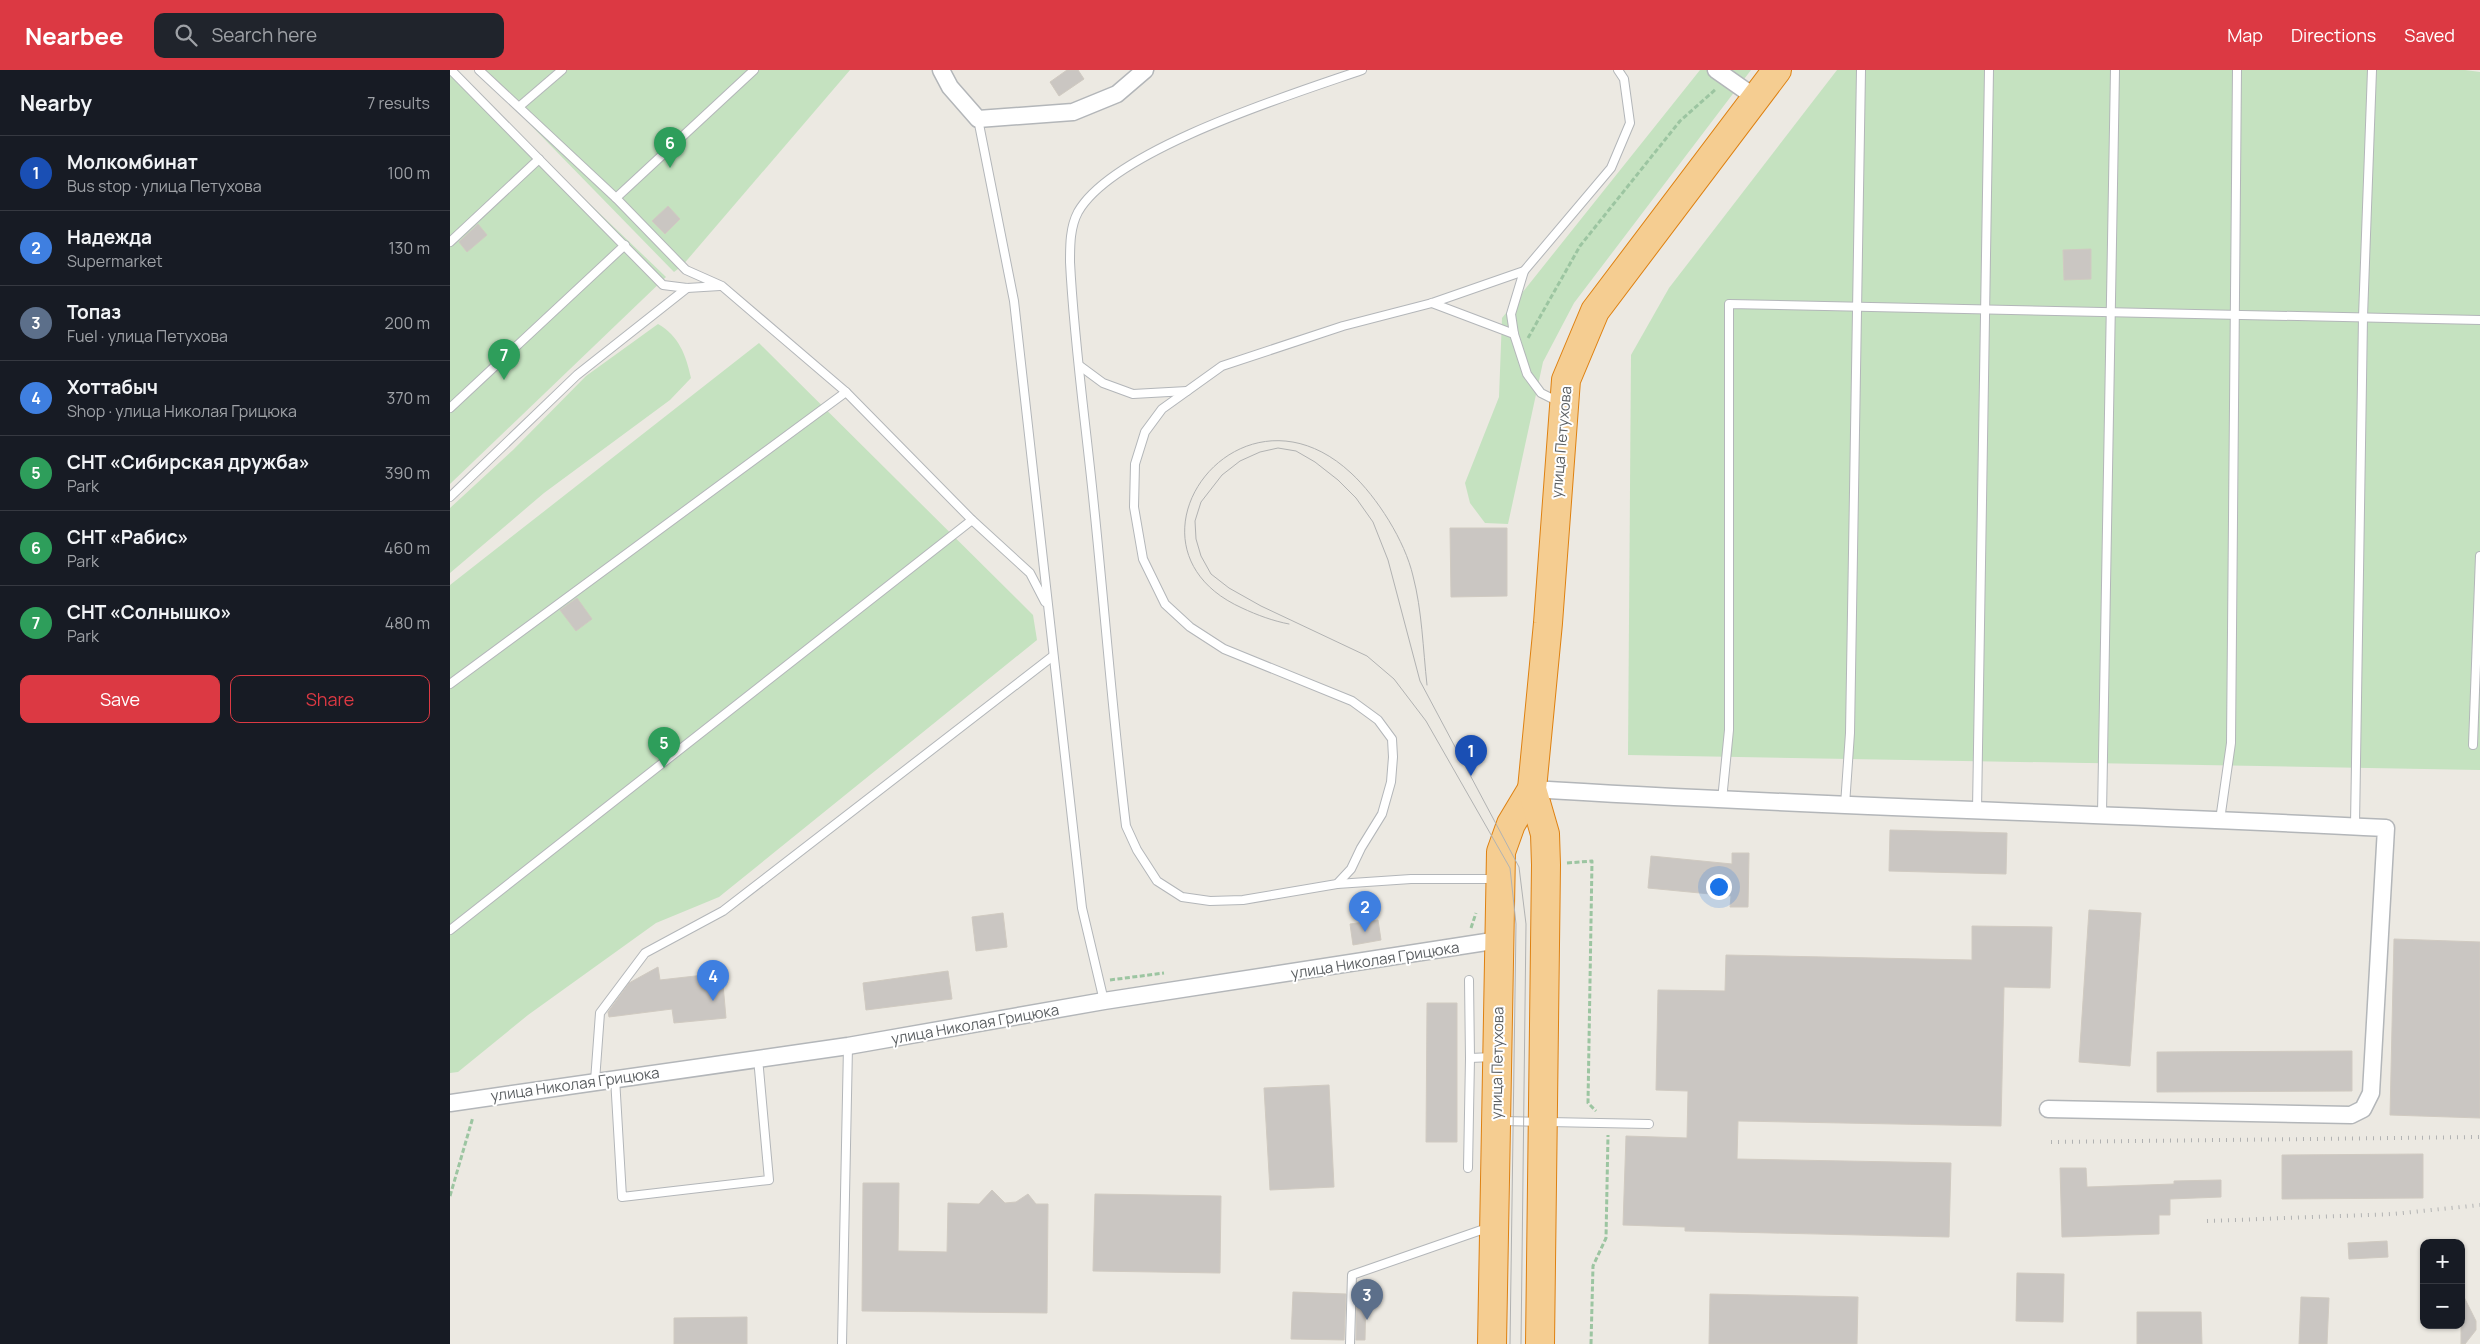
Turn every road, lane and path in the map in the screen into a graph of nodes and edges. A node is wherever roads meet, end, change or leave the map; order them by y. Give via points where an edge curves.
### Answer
1 (479, 70) edge
2 (562, 70) edge
3 (754, 70) edge
4 (941, 70) edge
5 (1144, 70) edge
6 (1362, 70) edge
7 (1618, 70) edge
8 (1777, 70) edge
9 (1862, 70) edge
10 (1988, 70) edge
11 (2115, 70) edge
12 (2237, 70) edge
13 (2372, 70) edge
14 (452, 74) edge
15 (1721, 74) edge
16 (1756, 98) junction
17 (520, 106) junction
18 (978, 118) junction
19 (539, 159) junction
20 (616, 198) junction
21 (450, 242) edge
22 (625, 245) junction
23 (1524, 271) junction
24 (722, 286) junction
25 (687, 288) junction
26 (1432, 303) junction
27 (1858, 306) junction
28 (1985, 309) junction
29 (2110, 312) junction
30 (2236, 314) junction
31 (2363, 317) junction
32 (2480, 320) edge
33 (1514, 334) junction
34 (1520, 353) junction
35 (1080, 366) junction
36 (1186, 391) junction
37 (846, 392) junction
38 (1563, 404) junction
39 (450, 408) edge
40 (450, 496) edge
41 (972, 520) junction
42 (2480, 556) edge
43 (1048, 606) junction
44 (1053, 656) junction
45 (450, 684) edge
46 (2473, 745) dead end
47 (1532, 789) junction
48 (1722, 801) junction
49 (1845, 806) junction
50 (1977, 810) junction
51 (2102, 814) junction
52 (2220, 820) junction
53 (2355, 826) junction
54 (1500, 879) junction
55 (1338, 884) junction
56 (450, 930) edge
57 (1499, 940) junction
58 (1469, 980) dead end
59 (1104, 1002) junction
60 (848, 1046) junction
61 (758, 1058) junction
62 (1484, 1058) junction
63 (615, 1078) junction
64 (595, 1081) junction
65 (478, 1098) junction
66 (450, 1103) edge
67 (2048, 1109) dead end
68 (1496, 1121) junction
69 (1544, 1122) junction
70 (1648, 1124) dead end
71 (1468, 1168) dead end
72 (450, 1196) edge
73 (1494, 1226) junction
74 (842, 1344) edge
75 (1350, 1344) edge
76 (1492, 1344) edge
77 (1540, 1344) edge

1 - 17 lane
2 - 17 lane
3 - 20 lane
4 - 18 street via 950,87
5 - 18 street via 1116,94 1073,112
6 - 35 lane via 1252,108 1167,145 1128,167 1092,194 1078,211 1071,230 1070,261
7 - 23 lane via 1624,79 1630,123 1611,168
8 - 16 highway, улица Петухова
9 - 27 lane
10 - 28 lane
11 - 29 lane
12 - 30 lane
13 - 31 lane
14 - 19 lane
15 - 16 street
15 - 34 path via 1580,246
16 - 38 highway, улица Петухова via 1595,311 1566,380
17 - 20 lane
18 - 43 lane via 1014,301
19 - 21 lane
19 - 22 lane
20 - 24 lane via 686,270
22 - 25 lane via 663,284
22 - 39 lane
23 - 26 lane
23 - 33 lane via 1511,314
24 - 25 lane
24 - 37 lane
25 - 40 lane via 577,375
26 - 33 lane
26 - 36 lane via 1342,326 1222,366
27 - 28 lane
27 - 48 lane via 1729,304 1728,730
27 - 49 lane via 1850,733
28 - 29 lane
28 - 50 lane
29 - 30 lane
29 - 51 lane
30 - 31 lane
30 - 52 lane via 2231,743
31 - 32 lane
31 - 53 lane
33 - 34 lane
34 - 38 lane via 1527,374 1541,393
35 - 36 lane via 1103,383 1133,394
35 - 55 lane via 1126,826 1137,850 1157,881 1182,896 1210,901 1243,900
36 - 55 lane via 1162,409 1145,432 1135,464 1134,507 1142,559 1165,604 1190,627 1224,648 1352,702 1378,720 1392,739 1391,782 1382,814 1351,869
37 - 41 lane
37 - 45 lane
38 - 47 highway, улица Петухова via 1548,623
41 - 43 lane via 1030,573
41 - 56 lane
42 - 46 lane
43 - 44 lane
44 - 59 lane via 1082,908
44 - 64 lane via 723,911 645,953 600,1013
47 - 48 street
47 - 54 highway, улица Петухова via 1505,839
47 - 69 highway, улица Петухова via 1545,834
48 - 49 street
49 - 50 street
50 - 51 street
51 - 52 street
52 - 53 street
53 - 67 street via 2386,828 2371,1093 2363,1109 2351,1115
54 - 55 lane via 1411,879
54 - 57 highway, улица Петухова
57 - 59 street, улица Николая Грицюка
57 - 62 highway, улица Петухова
58 - 62 lane
59 - 60 street, улица Николая Грицюка
60 - 61 street, улица Николая Грицюка
60 - 74 lane
61 - 63 street, улица Николая Грицюка
61 - 63 lane via 769,1180 622,1197
62 - 68 highway, улица Петухова
62 - 71 lane
63 - 64 street, улица Николая Грицюка
64 - 65 street, улица Николая Грицюка
65 - 66 street, улица Николая Грицюка
65 - 72 path
68 - 69 lane
68 - 73 highway, улица Петухова
69 - 70 lane
69 - 77 highway, улица Петухова
73 - 75 lane via 1352,1275
73 - 76 highway, улица Петухова

